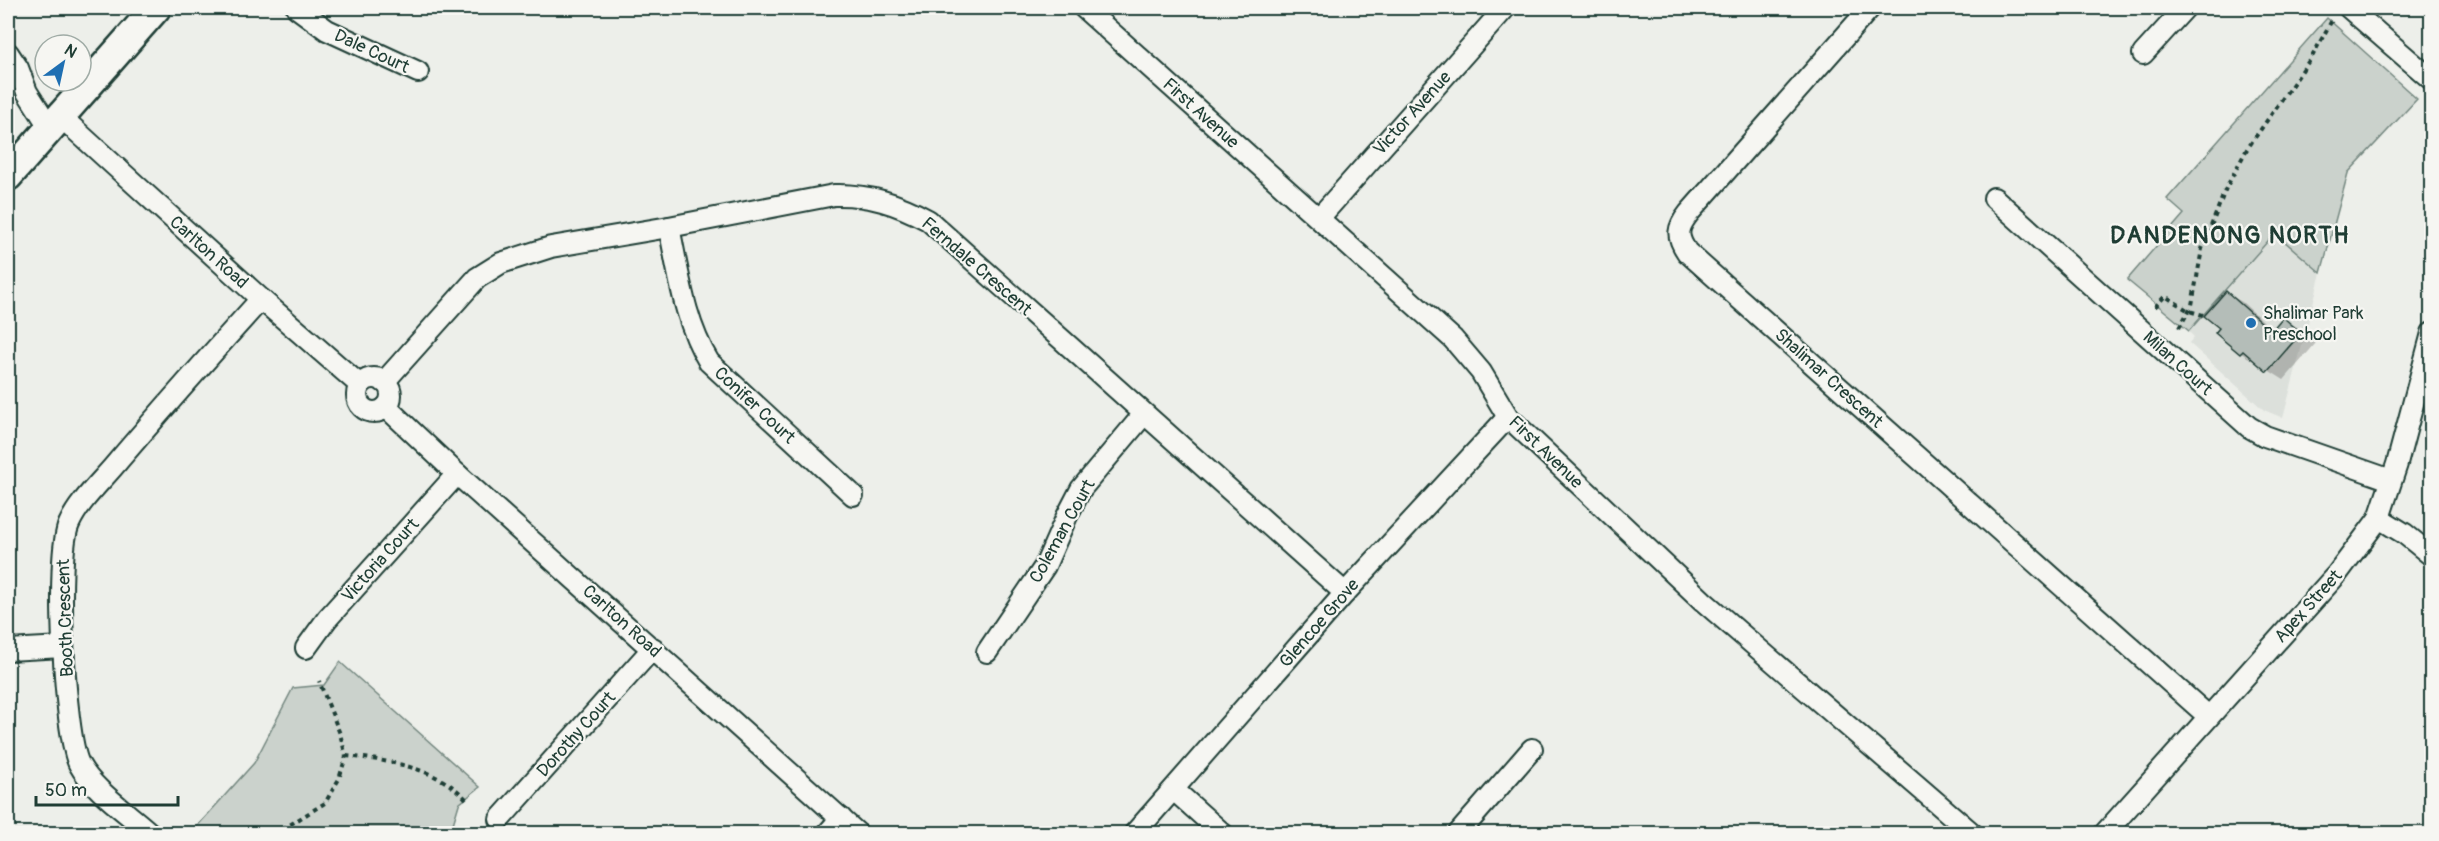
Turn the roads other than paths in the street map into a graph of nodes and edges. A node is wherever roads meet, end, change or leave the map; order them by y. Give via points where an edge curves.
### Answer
1 (156, 8) edge
2 (297, 8) edge
3 (1084, 8) edge
4 (1505, 8) edge
5 (1870, 8) edge
6 (2185, 8) edge
7 (2349, 8) edge
8 (8, 53) edge
9 (2143, 54) dead end
10 (418, 72) dead end
11 (2432, 80) edge
12 (55, 122) junction
13 (8, 176) edge
14 (1994, 198) dead end
15 (1319, 218) junction
16 (669, 227) junction
17 (261, 299) junction
18 (2432, 333) edge
19 (384, 382) junction
20 (360, 385) junction
21 (386, 407) junction
22 (1144, 414) junction
23 (1508, 417) junction
24 (457, 474) junction
25 (2391, 480) junction
26 (853, 495) dead end
27 (2379, 518) junction
28 (2432, 556) edge
29 (1345, 593) junction
30 (63, 647) junction
31 (306, 648) dead end
32 (653, 648) junction
33 (8, 650) edge
34 (987, 652) dead end
35 (2208, 716) junction
36 (1532, 749) dead end
37 (1174, 790) junction
38 (841, 818) junction
39 (500, 819) dead end
40 (151, 834) edge
41 (827, 834) edge
42 (858, 834) edge
43 (1134, 834) edge
44 (1223, 834) edge
45 (1458, 834) edge
46 (1973, 834) edge
47 (2104, 834) edge

1 - 12 main road
2 - 10 street, Dale Court via 327,30
3 - 15 street, First Avenue
4 - 15 street, Victor Avenue
5 - 35 street, Shalimar Crescent via 1685,218 1677,234 1680,243
6 - 9 street
7 - 11 street
8 - 12 street, Carlton Road via 27,92
12 - 13 main road
12 - 17 street, Carlton Road
14 - 25 street, Milan Court via 2249,427
15 - 23 street, First Avenue via 1453,339 1481,372
16 - 19 street, Ferndale Crescent via 551,247 501,263 477,278
16 - 22 street, Ferndale Crescent via 834,195 885,200 906,208 928,220
16 - 26 street, Conifer Court via 688,315 710,362
17 - 20 street, Carlton Road
17 - 30 street, Booth Crescent via 162,410 69,524 62,547
18 - 25 street, Apex Street
19 - 20 street via 371,379
19 - 21 street via 391,394
20 - 21 street via 357,396 362,407 374,412
21 - 24 street, Carlton Road
22 - 29 street, Ferndale Crescent
22 - 34 street, Coleman Court via 1081,489 1045,566
23 - 29 street, Glencoe Grove
23 - 46 street, First Avenue via 1703,601
24 - 31 street, Victoria Court via 327,619
24 - 32 street, Carlton Road
25 - 27 street, Apex Street
27 - 28 street
27 - 35 street, Apex Street via 2337,574
29 - 37 street, Glencoe Grove
30 - 33 street
30 - 40 street, Booth Crescent via 71,735 78,761 88,777
32 - 38 street, Carlton Road
32 - 39 street, Dorothy Court
35 - 47 street, Apex Street
36 - 45 street
37 - 43 street, Glencoe Grove
37 - 44 street
38 - 41 street
38 - 42 street, Carlton Road

